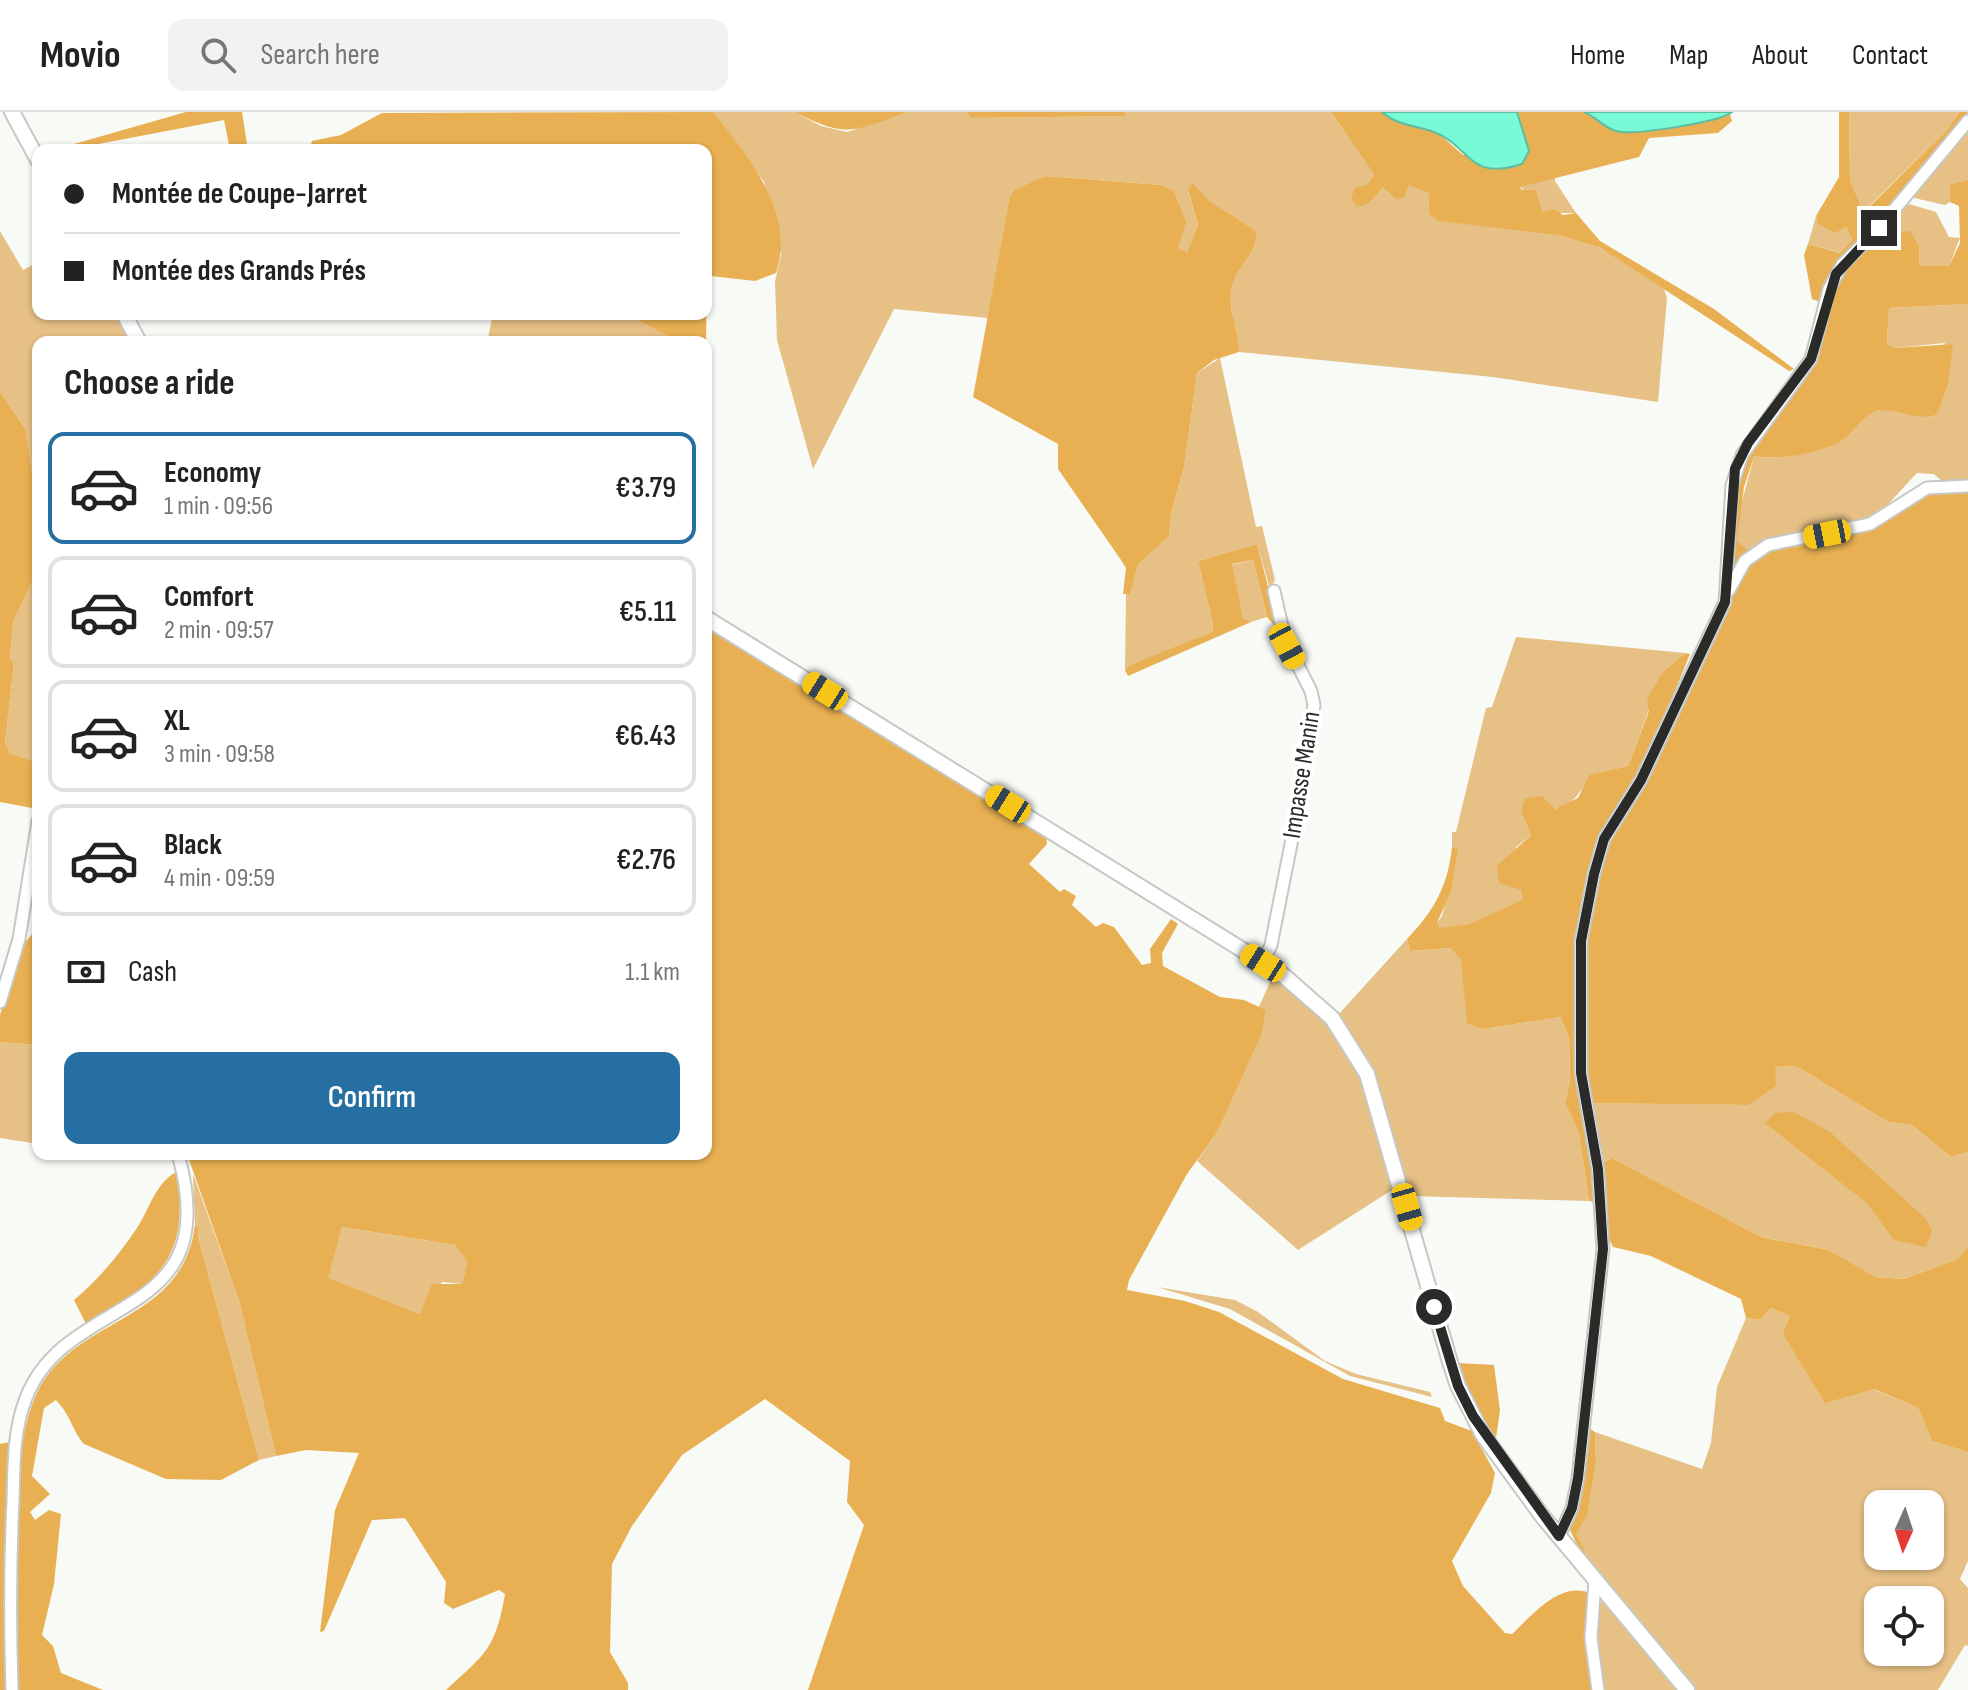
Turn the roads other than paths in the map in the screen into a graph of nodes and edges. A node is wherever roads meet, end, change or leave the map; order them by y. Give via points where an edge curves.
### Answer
1 (12, 112) edge
2 (1968, 121) edge
3 (32, 149) edge
4 (1968, 486) edge
5 (1728, 590) junction
6 (1274, 591) dead end
7 (712, 622) edge
8 (32, 858) edge
9 (1263, 963) junction
10 (0, 1002) edge
11 (180, 1160) edge
12 (1559, 1536) junction
13 (1595, 1580) junction
14 (12, 1690) edge
15 (1598, 1690) edge
16 (1687, 1690) edge

1 - 3 main road
2 - 5 street via 1842,265 1829,289 1811,359 1742,455 1732,485
4 - 5 street via 1927,488 1870,524 1768,545 1745,561
5 - 12 street via 1641,780 1604,839 1586,913 1579,976 1581,1073 1598,1169 1603,1249 1578,1478
6 - 9 street, Impasse Manin via 1285,640 1314,705 1289,855
7 - 9 main road
8 - 10 street via 19,939
9 - 12 main road via 1322,1007 1359,1058 1377,1101 1458,1386 1483,1435
11 - 14 street via 188,1213 168,1273 147,1295 55,1355 32,1383 20,1415 9,1584
12 - 13 main road
13 - 15 street via 1591,1638
13 - 16 main road

